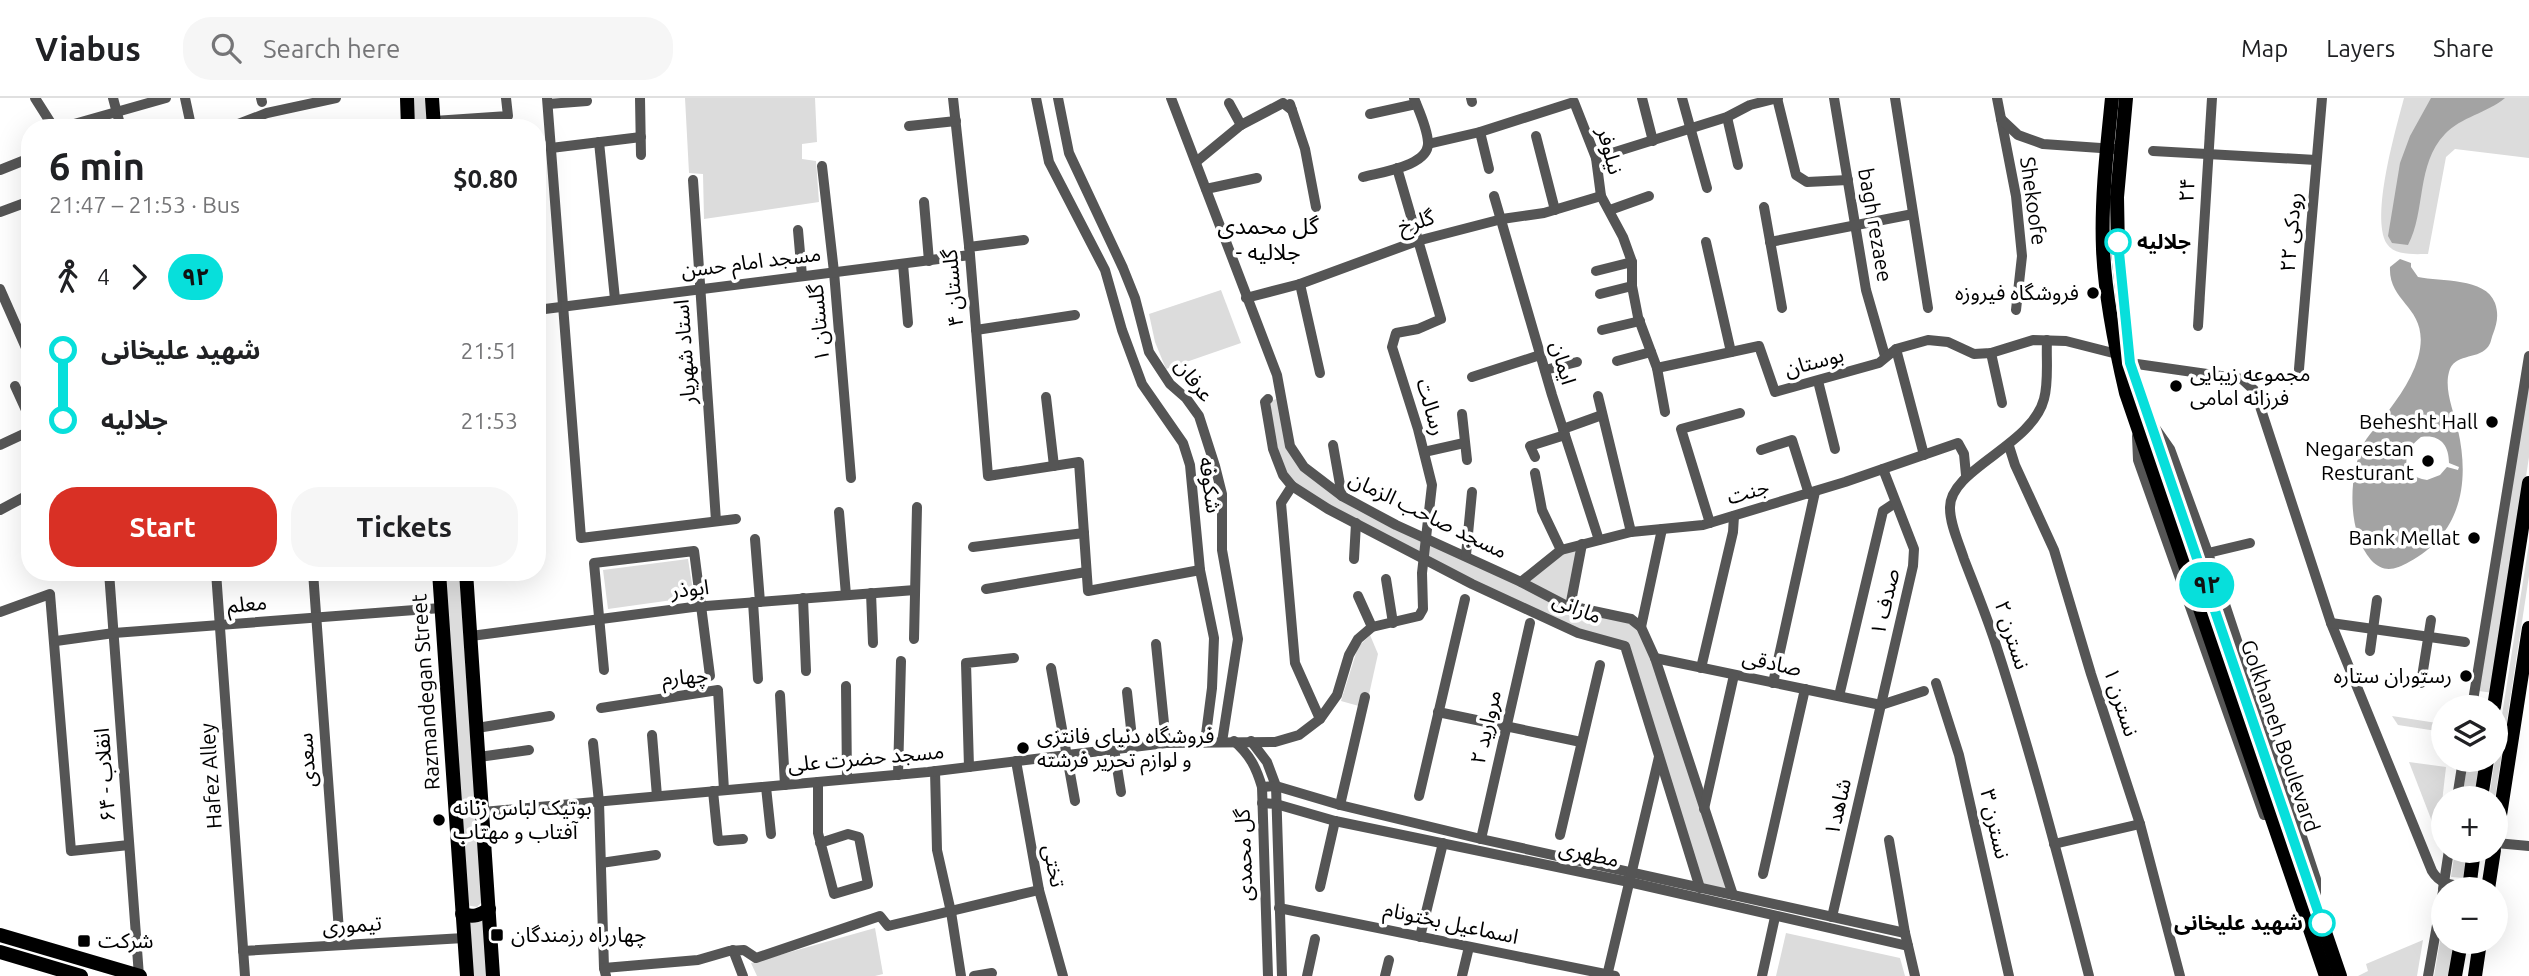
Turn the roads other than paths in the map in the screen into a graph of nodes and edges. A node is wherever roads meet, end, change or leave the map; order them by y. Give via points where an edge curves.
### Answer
1 (35, 98) edge
2 (113, 98) edge
3 (166, 98) edge
4 (185, 98) edge
5 (336, 98) edge
6 (407, 98) edge
7 (432, 98) edge
8 (506, 98) edge
9 (640, 98) edge
10 (953, 98) edge
11 (1036, 98) edge
12 (1058, 98) edge
13 (1171, 98) edge
14 (1288, 98) edge
15 (1642, 98) edge
16 (1682, 98) edge
17 (1740, 98) edge
18 (1777, 98) edge
19 (1834, 98) edge
20 (1895, 98) edge
21 (1997, 98) edge
22 (2112, 98) edge
23 (2126, 98) edge
24 (2212, 98) edge
25 (2322, 98) edge
26 (548, 101) edge
27 (587, 101) dead end
28 (1415, 101) edge
29 (1749, 102) edge
30 (1229, 103) dead end
31 (116, 110) junction
32 (1292, 110) junction
33 (1370, 114) dead end
34 (1727, 117) junction
35 (48, 119) edge
36 (88, 119) edge
37 (118, 119) edge
38 (190, 119) edge
39 (251, 119) edge
40 (408, 119) edge
41 (434, 119) edge
42 (484, 119) edge
43 (2001, 119) junction
44 (956, 121) junction
45 (1241, 125) junction
46 (909, 127) dead end
47 (1691, 129) junction
48 (1480, 132) junction
49 (1536, 136) dead end
50 (641, 137) junction
51 (1653, 141) junction
52 (599, 142) junction
53 (1428, 144) junction
54 (551, 148) junction
55 (2114, 148) junction
56 (2153, 151) dead end
57 (641, 155) dead end
58 (2209, 155) junction
59 (1596, 158) junction
60 (2316, 160) junction
61 (21, 162) edge
62 (1196, 162) junction
63 (1738, 165) dead end
64 (822, 166) dead end
65 (1397, 168) junction
66 (1489, 169) dead end
67 (0, 170) edge
68 (1363, 177) dead end
69 (1257, 178) dead end
70 (693, 180) dead end
71 (1848, 180) junction
72 (1707, 188) dead end
73 (1206, 189) junction
74 (1494, 196) dead end
75 (1601, 196) junction
76 (1649, 196) dead end
77 (924, 202) dead end
78 (21, 204) edge
79 (1316, 207) dead end
80 (1764, 208) dead end
81 (1555, 210) junction
82 (1610, 210) junction
83 (0, 212) edge
84 (1913, 214) junction
85 (1502, 219) junction
86 (1856, 227) junction
87 (797, 230) dead end
88 (1024, 240) dead end
89 (1417, 241) junction
90 (1706, 242) dead end
91 (1770, 242) junction
92 (970, 251) junction
93 (929, 261) junction
94 (1632, 262) junction
95 (903, 264) junction
96 (1596, 271) dead end
97 (834, 272) junction
98 (802, 276) junction
99 (1300, 284) junction
100 (1632, 286) junction
101 (700, 288) junction
102 (0, 289) edge
103 (1600, 294) dead end
104 (1246, 298) junction
105 (615, 299) junction
106 (563, 306) junction
107 (1928, 308) dead end
108 (546, 309) edge
109 (1782, 309) dead end
110 (2016, 310) dead end
111 (1075, 315) dead end
112 (1640, 321) junction
113 (908, 323) dead end
114 (2198, 327) dead end
115 (976, 330) junction
116 (1602, 330) dead end
117 (21, 337) edge
118 (2047, 340) junction
119 (1896, 349) junction
120 (1651, 352) junction
121 (1731, 352) junction
122 (1991, 353) junction
123 (2117, 354) junction
124 (1541, 355) junction
125 (1885, 356) junction
126 (2529, 356) edge
127 (1617, 361) dead end
128 (1577, 362) dead end
129 (2130, 363) junction
130 (1657, 368) junction
131 (2300, 369) dead end
132 (1545, 370) junction
133 (1320, 373) dead end
134 (1472, 377) dead end
135 (1818, 381) junction
136 (15, 386) dead end
137 (1598, 396) dead end
138 (1046, 397) dead end
139 (21, 399) edge
140 (1268, 399) dead end
141 (2003, 403) dead end
142 (1665, 412) dead end
143 (1740, 413) dead end
144 (1462, 414) dead end
145 (1602, 415) junction
146 (2143, 421) junction
147 (1564, 432) junction
148 (21, 435) edge
149 (1464, 443) junction
150 (0, 445) edge
151 (1333, 445) dead end
152 (2009, 446) junction
153 (1835, 449) dead end
154 (1761, 450) dead end
155 (1424, 452) junction
156 (1924, 455) junction
157 (1535, 457) dead end
158 (1467, 460) dead end
159 (1054, 466) junction
160 (1883, 469) junction
161 (1535, 473) dead end
162 (1966, 475) junction
163 (851, 478) dead end
164 (2529, 483) edge
165 (1292, 486) junction
166 (1472, 492) dead end
167 (1812, 493) junction
168 (1342, 496) junction
169 (21, 499) edge
170 (1895, 503) junction
171 (917, 507) dead end
172 (0, 510) edge
173 (839, 512) dead end
174 (1734, 516) junction
175 (736, 519) dead end
176 (716, 521) junction
177 (1356, 523) junction
178 (1710, 523) junction
179 (1662, 529) junction
180 (1631, 532) junction
181 (1084, 533) junction
182 (755, 539) dead end
183 (1427, 539) junction
184 (1599, 540) junction
185 (2250, 543) dead end
186 (1582, 544) junction
187 (973, 547) dead end
188 (1561, 550) junction
189 (2208, 553) junction
190 (1466, 555) junction
191 (1354, 559) dead end
192 (1423, 560) junction
193 (1200, 570) junction
194 (1087, 572) junction
195 (1387, 579) dead end
196 (110, 581) edge
197 (217, 581) edge
198 (313, 581) edge
199 (440, 581) edge
200 (467, 581) edge
201 (1521, 582) junction
202 (986, 589) dead end
203 (915, 590) junction
204 (871, 593) junction
205 (846, 595) junction
206 (1358, 596) dead end
207 (803, 598) junction
208 (1465, 600) dead end
209 (2377, 600) dead end
210 (757, 602) junction
211 (700, 607) junction
212 (1570, 607) junction
213 (441, 608) junction
214 (0, 612) edge
215 (315, 618) junction
216 (598, 620) junction
217 (2431, 620) dead end
218 (1393, 623) junction
219 (1530, 623) dead end
220 (2331, 623) junction
221 (220, 625) junction
222 (1372, 627) junction
223 (1641, 627) junction
224 (2373, 628) junction
225 (2529, 628) edge
226 (114, 634) junction
227 (471, 636) junction
228 (2429, 637) junction
229 (914, 639) dead end
230 (56, 641) junction
231 (2465, 642) dead end
232 (873, 643) dead end
233 (1156, 644) dead end
234 (2370, 651) dead end
235 (1014, 658) dead end
236 (1655, 658) junction
237 (901, 661) dead end
238 (1600, 666) dead end
239 (1051, 668) dead end
240 (1701, 668) junction
241 (604, 670) dead end
242 (806, 671) dead end
243 (1734, 675) junction
244 (710, 676) dead end
245 (758, 679) dead end
246 (1773, 683) junction
247 (1936, 683) dead end
248 (2421, 683) dead end
249 (846, 686) dead end
250 (1805, 690) junction
251 (1924, 691) dead end
252 (1127, 692) dead end
253 (780, 695) dead end
254 (2473, 695) edge
255 (2496, 695) edge
256 (1839, 696) junction
257 (1365, 697) dead end
258 (1881, 705) junction
259 (601, 708) dead end
260 (1438, 712) junction
261 (550, 716) dead end
262 (1320, 719) junction
263 (1506, 726) junction
264 (477, 728) junction
265 (652, 735) dead end
266 (1234, 741) junction
267 (1251, 741) junction
268 (1581, 741) junction
269 (1205, 742) junction
270 (1222, 742) junction
271 (593, 743) dead end
272 (1166, 743) junction
273 (1133, 747) junction
274 (1114, 749) junction
275 (529, 750) dead end
276 (1068, 755) junction
277 (479, 757) junction
278 (1659, 757) junction
279 (1016, 761) junction
280 (969, 767) junction
281 (935, 771) junction
282 (898, 775) junction
283 (847, 779) junction
284 (818, 782) junction
285 (785, 785) junction
286 (766, 786) junction
287 (1276, 786) junction
288 (2505, 786) edge
289 (1262, 787) junction
290 (719, 791) junction
291 (1121, 792) dead end
292 (657, 796) junction
293 (1419, 796) dead end
294 (1075, 801) dead end
295 (599, 802) junction
296 (1262, 803) junction
297 (1276, 804) junction
298 (1340, 805) junction
299 (1704, 810) junction
300 (483, 812) junction
301 (1335, 821) junction
302 (2140, 824) junction
303 (771, 834) dead end
304 (1560, 835) dead end
305 (743, 839) dead end
306 (1481, 839) junction
307 (1889, 839) dead end
308 (821, 843) junction
309 (1443, 843) junction
310 (2508, 843) edge
311 (2054, 844) junction
312 (129, 845) junction
313 (2529, 846) edge
314 (656, 855) dead end
315 (601, 863) junction
316 (1763, 874) dead end
317 (1630, 877) junction
318 (2436, 877) edge
319 (1320, 887) dead end
320 (1700, 888) junction
321 (1039, 890) junction
322 (1733, 895) junction
323 (1279, 908) junction
324 (2310, 908) junction
325 (489, 909) junction
326 (951, 912) junction
327 (462, 914) junction
328 (1775, 917) junction
329 (1832, 917) junction
330 (1905, 933) junction
331 (0, 935) edge
332 (1420, 937) junction
333 (464, 938) junction
334 (1315, 939) dead end
335 (340, 946) junction
336 (1908, 946) junction
337 (1469, 947) junction
338 (733, 950) junction
339 (243, 951) junction
340 (0, 952) edge
341 (2432, 954) edge
342 (2458, 954) edge
343 (2478, 954) edge
344 (1388, 960) dead end
345 (40, 970) edge
346 (605, 972) edge
347 (992, 972) dead end
348 (81, 976) edge
349 (139, 976) edge
350 (245, 976) edge
351 (467, 976) edge
352 (493, 976) edge
353 (743, 976) edge
354 (961, 976) edge
355 (974, 976) edge
356 (1063, 976) edge
357 (1268, 976) edge
358 (1282, 976) edge
359 (1307, 976) edge
360 (1385, 976) edge
361 (1462, 976) edge
362 (1610, 976) edge
363 (1762, 976) edge
364 (1916, 976) edge
365 (2009, 976) edge
366 (2089, 976) edge
367 (2180, 976) edge
368 (2326, 976) edge
369 (2340, 976) edge
370 (2428, 976) edge
371 (2455, 976) edge
372 (2475, 976) edge

1 - 35 street
2 - 31 street
3 - 31 street
4 - 38 street
5 - 39 street
6 - 40 main road
7 - 41 main road
8 - 42 street via 509,116
9 - 50 street
10 - 44 street, گلستان ۴
11 - 193 street, شکوفه via 1049,162 1105,270 1142,384 1183,443 1190,465
12 - 270 street, عرفان via 1069,153 1123,268 1149,352 1199,416 1215,466 1222,494 1222,550 1238,639
13 - 62 street, مسجد صاحب الزمان
14 - 32 street
15 - 51 street
16 - 47 street
17 - 29 street
18 - 29 street
18 - 71 street via 1796,175 1807,182
19 - 71 street, bagh rezaee
20 - 84 street
21 - 43 street, Shekoofe
22 - 55 main road, Golkhaneh Boulevard
23 - 55 main road, Golkhaneh Boulevard
24 - 58 street, ۲۴
25 - 60 street, رودکی ۲۲
26 - 27 street
26 - 54 street
28 - 33 street
28 - 53 street
29 - 34 street
30 - 45 street
31 - 36 street
31 - 37 street
32 - 45 street via 1283,103
32 - 79 street via 1306,149
34 - 47 street
34 - 63 street
43 - 55 street via 2018,135 2042,144
43 - 110 street, Shekoofe via 2017,196 2022,256
44 - 46 street
44 - 92 street, گلستان ۴
45 - 62 street
47 - 51 street
47 - 72 street
48 - 53 street, نیلوفر
48 - 59 street, نیلوفر via 1574,102
48 - 66 street
49 - 81 street
50 - 52 street
50 - 57 street
51 - 59 street
52 - 54 street
52 - 105 street
53 - 65 street via 1420,159
54 - 106 street
55 - 123 main road, Golkhaneh Boulevard via 2103,200 2103,250
55 - 129 main road, Golkhaneh Boulevard via 2118,252
56 - 58 street
58 - 60 street
58 - 114 street, ۲۴
59 - 75 street, نیلوفر
60 - 131 street, رودکی ۲۲
61 - 67 street
62 - 73 street, مسجد صاحب الزمان
64 - 97 street, گلستان ۱
65 - 68 street
65 - 89 street
69 - 73 street
70 - 101 street, استاد شهریار
71 - 86 street, bagh rezaee
73 - 104 street, مسجد صاحب الزمان
74 - 85 street, ایمان
75 - 81 street, گلرخ
75 - 82 street
76 - 82 street
77 - 93 street
78 - 83 street
80 - 91 street
81 - 85 street, گلرخ
82 - 94 street
84 - 86 street
84 - 107 street
85 - 89 street, گلرخ
85 - 124 street, ایمان
86 - 91 street
86 - 125 street, bagh rezaee via 1866,290
87 - 98 street
88 - 92 street, مسجد امام حسن
89 - 99 street, گلرخ
89 - 155 street, رسالت via 1441,319 1396,333 1392,347
90 - 121 street
91 - 109 street
92 - 93 street, مسجد امام حسن
92 - 115 street, گلستان ۴
93 - 95 street, مسجد امام حسن
94 - 96 street
94 - 100 street
95 - 97 street, مسجد امام حسن
95 - 113 street
97 - 98 street, مسجد امام حسن
97 - 163 street, گلستان ۱
98 - 101 street, مسجد امام حسن
99 - 104 street, گلرخ
99 - 133 street
100 - 103 street
100 - 112 street
101 - 105 street, مسجد امام حسن
101 - 176 street, استاد شهریار
102 - 117 street
104 - 168 street, مسجد صاحب الزمان via 1277,375 1290,446 1304,467
105 - 106 street, مسجد امام حسن
106 - 108 street, مسجد امام حسن
106 - 176 street via 580,538
111 - 115 street
112 - 116 street
112 - 120 street
115 - 159 street, گلستان ۴ via 988,476
118 - 122 street
118 - 123 street
118 - 152 street, نسترن ۲ via 2044,399 2031,424
119 - 122 street via 1928,340 1948,342 1974,354
119 - 125 street
119 - 156 street
120 - 127 street
120 - 130 street
121 - 130 street, بوستان
121 - 135 street, بوستان via 1759,346 1775,392
122 - 141 street
123 - 146 main road, Golkhaneh Boulevard via 2126,393
124 - 132 street, ایمان
124 - 134 street
125 - 135 street, بوستان via 1879,363
126 - 254 street
128 - 132 street
129 - 146 main road, Golkhaneh Boulevard
129 - 220 street via 2242,379 2255,391
130 - 142 street
132 - 147 street, ایمان
135 - 153 street
136 - 139 street
137 - 145 street
138 - 159 street
140 - 165 street, مارانی via 1273,449
143 - 178 street via 1681,429
144 - 149 street
145 - 147 street
145 - 180 street
146 - 189 street via 2170,449
146 - 324 main road, Golkhaneh Boulevard
146 - 324 street via 2138,460 2288,885
147 - 157 street via 1530,446
147 - 184 street, ایمان
148 - 150 street
149 - 155 street
149 - 158 street
151 - 168 street
152 - 162 street, نسترن ۲
152 - 302 street, نسترن ۱ via 2054,550
154 - 167 street via 1792,440
155 - 183 street, رسالت via 1432,485
156 - 160 street, جنت
156 - 162 street, جنت via 1958,443
159 - 181 street via 1079,462
160 - 167 street, جنت
160 - 170 street, صدف ۱
161 - 188 street via 1542,510
162 - 311 street, نسترن ۲ via 1952,494 1954,530 1994,639
164 - 255 main road
165 - 177 street, مارانی
165 - 262 street via 1281,503 1295,663
166 - 190 street
167 - 174 street, جنت
167 - 246 street
168 - 183 street, مسجد صاحب الزمان
169 - 172 street
170 - 256 street via 1883,511
170 - 258 street, صدف ۱ via 1914,549 1913,566
171 - 203 street
173 - 205 street
174 - 178 street, جنت
174 - 240 street
175 - 176 street
177 - 191 street
177 - 192 street, مارانی
178 - 179 street, جنت
179 - 180 street, جنت
179 - 223 street
180 - 184 street, جنت
181 - 187 street
181 - 194 street
182 - 210 street
183 - 190 street, مسجد صاحب الزمان
183 - 192 street, رسالت
184 - 186 street, جنت
185 - 189 street
186 - 188 street, جنت
186 - 212 street
188 - 201 street, جنت
189 - 324 street via 2316,879
190 - 201 street, مسجد صاحب الزمان
192 - 218 street, رسالت via 1423,609 1419,616
192 - 278 street, مارانی via 1578,633 1625,646
193 - 194 street via 1088,591
193 - 269 street, شکوفه via 1214,638
194 - 202 street
195 - 218 street
196 - 226 street, انقلاب - ۶۴
197 - 221 street, Hafez Alley
198 - 215 street, سعدی
199 - 213 main road, Razmandegan Street
200 - 227 main road
201 - 212 street, مسجد صاحب الزمان
203 - 204 street, ابوذر
203 - 229 street
204 - 205 street, ابوذر
204 - 232 street
205 - 207 street, ابوذر
206 - 222 street
207 - 210 street, ابوذر
207 - 242 street
208 - 260 street
209 - 224 street
210 - 211 street, ابوذر
210 - 245 street
211 - 216 street, ابوذر
211 - 216 street via 694,551 594,563
211 - 244 street
212 - 223 street, مسجد صاحب الزمان via 1631,619
213 - 215 street, معلم
213 - 327 main road, Razmandegan Street
214 - 230 street via 50,594
215 - 221 street, معلم
215 - 335 street, سعدی
216 - 227 street, ابوذر
216 - 241 street
217 - 228 street
218 - 222 street
219 - 263 street, مروارید ۲
220 - 224 street
220 - 318 street
221 - 226 street, معلم
221 - 339 street, Hafez Alley
222 - 262 street via 1358,639 1337,695
223 - 236 street
224 - 228 street
224 - 234 street
225 - 288 main road
226 - 230 street, معلم
226 - 312 street, انقلاب - ۶۴
227 - 264 main road
228 - 231 street
228 - 248 street
230 - 312 street via 71,851
233 - 272 street
235 - 280 street via 966,663
236 - 240 street, صادقی
236 - 299 street
237 - 282 street
238 - 268 street
239 - 276 street
240 - 243 street, صادقی
243 - 246 street, صادقی
243 - 299 street
246 - 250 street, صادقی
247 - 365 street, نسترن ۳ via 1959,755
249 - 283 street
250 - 256 street, صادقی
250 - 316 street
251 - 258 street
252 - 273 street
253 - 285 street
256 - 258 street, صادقی
257 - 298 street
258 - 329 street, شاهد۱
259 - 290 street, چهارم via 718,690
260 - 263 street
260 - 293 street
261 - 264 street
262 - 267 street, مسجد حضرت علی via 1299,735 1275,742
263 - 268 street
263 - 306 street, مروارید ۲
264 - 277 main road
265 - 292 street
266 - 267 street, مسجد حضرت علی
266 - 270 street, مسجد حضرت علی
266 - 289 street, گل محمدی via 1256,767
267 - 287 street, گل محمدی via 1267,762
268 - 304 street
269 - 270 street, مسجد حضرت علی
269 - 272 street, مسجد حضرت علی
271 - 295 street
272 - 273 street, مسجد حضرت علی
273 - 274 street, مسجد حضرت علی
274 - 276 street, مسجد حضرت علی
274 - 291 street
275 - 277 street
276 - 279 street, مسجد حضرت علی
276 - 294 street
277 - 300 main road
278 - 317 street
278 - 320 street, مارانی
279 - 280 street, مسجد حضرت علی
279 - 321 street, تختی
280 - 281 street, مسجد حضرت علی
281 - 282 street, مسجد حضرت علی
281 - 326 street via 937,849
282 - 283 street, مسجد حضرت علی
283 - 284 street, مسجد حضرت علی
284 - 285 street, مسجد حضرت علی
284 - 308 street
285 - 286 street, مسجد حضرت علی
286 - 290 street, مسجد حضرت علی
286 - 303 street
287 - 289 street, مطهری
287 - 297 street, گل محمدی
287 - 298 street, مطهری
289 - 296 street, گل محمدی
290 - 292 street, مسجد حضرت علی
290 - 305 street via 719,841
292 - 295 street, مسجد حضرت علی
295 - 300 street, مسجد حضرت علی
295 - 315 street
296 - 297 street, مطهری
296 - 357 street, گل محمدی
297 - 301 street, مطهری
297 - 323 street, گل محمدی
298 - 306 street, مطهری
299 - 322 street
300 - 325 main road
301 - 309 street, مطهری
301 - 319 street
302 - 311 street
302 - 367 street, نسترن ۱
306 - 317 street, مطهری
307 - 330 street
308 - 308 street via 834,894 868,884 859,837 848,834
309 - 317 street, مطهری
309 - 332 street
310 - 313 street
311 - 366 street, نسترن ۲
312 - 349 street, انقلاب - ۶۴
314 - 315 street
315 - 346 street
317 - 320 street, مطهری
317 - 328 street, مطهری
317 - 362 street
320 - 322 street, مطهری
321 - 326 street
321 - 356 street, تختی
322 - 329 street, مطهری
323 - 332 street, اسماعیل بختونام
323 - 358 street, گل محمدی
324 - 368 main road, Golkhaneh Boulevard
324 - 369 main road, Golkhaneh Boulevard
325 - 327 main road via 480,915
325 - 352 main road
326 - 338 street via 888,926 880,916 756,958 744,950
326 - 354 street
327 - 333 main road, Razmandegan Street
328 - 336 street, مطهری
328 - 363 street
329 - 330 street, مطهری
330 - 336 street
331 - 349 main road
332 - 337 street, اسماعیل بختونام
333 - 335 street, تیموری
333 - 351 main road, Razmandegan Street
334 - 359 street
335 - 339 street, تیموری
336 - 364 street
337 - 361 street
337 - 362 street, اسماعیل بختونام
338 - 346 street via 698,960
338 - 353 street
339 - 350 street, Hafez Alley
340 - 345 main road
341 - 370 street
342 - 371 main road
343 - 372 main road
344 - 360 street
345 - 348 main road
347 - 355 street

